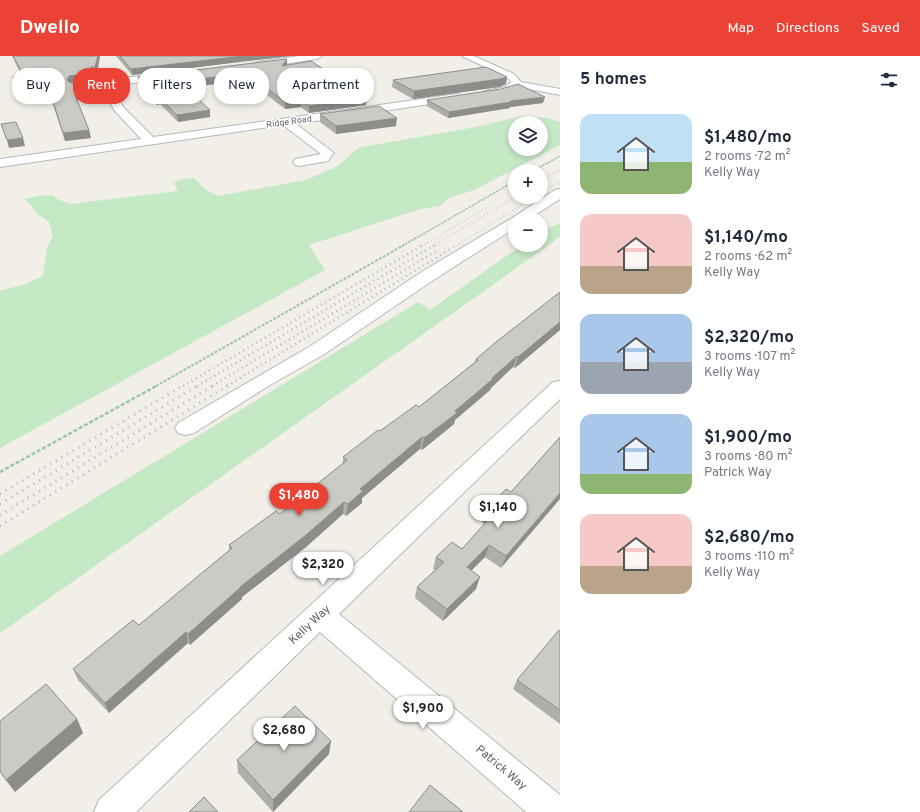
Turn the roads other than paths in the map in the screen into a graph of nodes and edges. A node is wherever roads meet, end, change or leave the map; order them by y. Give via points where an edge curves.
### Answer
1 (317, 56) edge
2 (467, 56) edge
3 (244, 67) edge
4 (560, 83) edge
5 (517, 84) junction
6 (544, 89) junction
7 (560, 92) edge
8 (116, 104) edge
9 (286, 122) junction
10 (151, 142) junction
11 (299, 162) dead end
12 (0, 163) edge
13 (560, 193) edge
14 (530, 212) edge
15 (508, 226) edge
16 (560, 387) edge
17 (186, 428) dead end
18 (320, 615) junction
19 (111, 812) edge
20 (553, 812) edge

1 - 3 street
2 - 5 street via 511,76
4 - 6 street
5 - 6 street
5 - 9 street, Ridge Road via 508,89 474,95
6 - 7 street
8 - 10 street
9 - 10 street, Ridge Road
9 - 11 street via 328,152 324,158
10 - 12 street, Ridge Road
13 - 14 street
15 - 17 street via 429,275 316,351
16 - 18 street, Kelly Way
18 - 19 street, Kelly Way
18 - 20 street, Patrick Way

